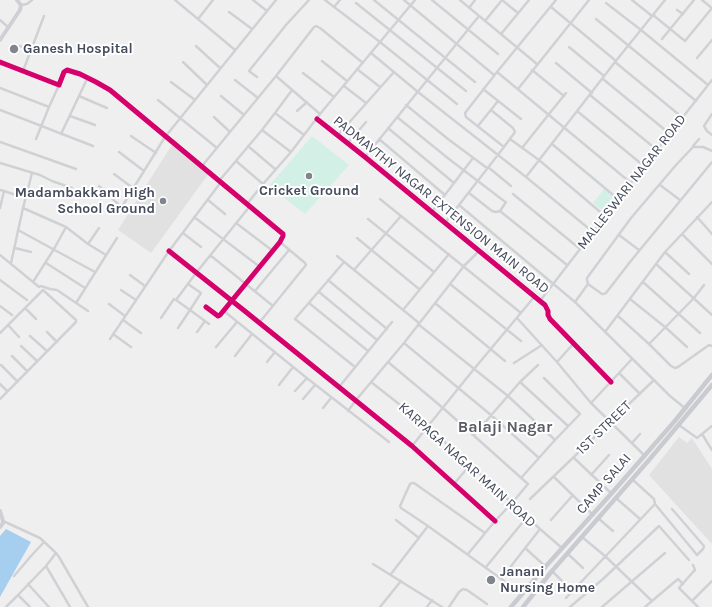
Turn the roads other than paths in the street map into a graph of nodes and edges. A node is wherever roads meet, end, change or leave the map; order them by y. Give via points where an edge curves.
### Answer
1 (17, 0) edge
2 (32, 0) edge
3 (174, 0) edge
4 (213, 0) edge
5 (253, 0) edge
6 (276, 0) edge
7 (309, 0) edge
8 (325, 0) edge
9 (340, 0) edge
10 (374, 0) edge
11 (404, 0) edge
12 (415, 0) edge
13 (432, 0) edge
14 (460, 0) edge
15 (475, 0) edge
16 (502, 0) edge
17 (529, 0) edge
18 (556, 0) edge
19 (589, 0) edge
20 (632, 0) edge
21 (665, 0) edge
22 (694, 0) edge
23 (702, 0) edge
24 (356, 3) dead end
25 (606, 3) dead end
26 (21, 5) junction
27 (410, 5) junction
28 (334, 7) junction
29 (550, 7) junction
30 (469, 8) junction
31 (712, 8) edge
32 (677, 10) dead end
33 (266, 11) junction
34 (229, 12) dead end
35 (518, 13) junction
36 (683, 14) junction
37 (44, 16) dead end
38 (479, 16) junction
39 (652, 16) junction
40 (198, 19) junction
41 (596, 19) dead end
42 (0, 20) edge
43 (399, 20) junction
44 (485, 21) junction
45 (570, 23) junction
46 (9, 27) junction
47 (670, 29) junction
48 (252, 30) junction
49 (468, 30) junction
50 (641, 30) junction
51 (390, 31) junction
52 (501, 34) junction
53 (662, 39) dead end
54 (0, 40) edge
55 (712, 40) edge
56 (380, 42) junction
57 (457, 44) junction
58 (20, 46) dead end
59 (196, 46) dead end
60 (628, 46) junction
61 (518, 47) junction
62 (569, 47) dead end
63 (31, 50) junction
64 (236, 50) junction
65 (371, 53) junction
66 (498, 54) dead end
67 (446, 58) junction
68 (697, 58) dead end
69 (322, 61) dead end
70 (616, 61) junction
71 (0, 62) edge
72 (183, 62) dead end
73 (363, 63) junction
74 (556, 63) dead end
75 (537, 64) junction
76 (220, 68) junction
77 (358, 69) junction
78 (437, 69) junction
79 (532, 70) junction
80 (23, 71) junction
81 (394, 72) junction
82 (497, 72) junction
83 (303, 73) dead end
84 (494, 75) junction
85 (276, 76) junction
86 (88, 77) junction
87 (257, 77) dead end
88 (604, 77) junction
89 (235, 80) dead end
90 (348, 81) junction
91 (428, 81) junction
92 (171, 82) dead end
93 (476, 82) dead end
94 (711, 83) edge
95 (59, 85) junction
96 (207, 85) junction
97 (344, 86) junction
98 (380, 87) junction
99 (0, 88) edge
100 (518, 88) junction
101 (483, 89) junction
102 (292, 90) junction
103 (466, 91) dead end
104 (418, 92) junction
105 (591, 94) junction
106 (79, 96) junction
107 (221, 96) dead end
108 (334, 97) junction
109 (258, 98) junction
110 (158, 100) dead end
111 (195, 100) junction
112 (498, 100) junction
113 (696, 101) junction
114 (307, 102) junction
115 (366, 103) junction
116 (457, 104) dead end
117 (406, 105) junction
118 (49, 107) junction
119 (108, 108) dead end
120 (0, 110) edge
121 (491, 110) junction
122 (297, 111) dead end
123 (577, 111) junction
124 (275, 113) junction
125 (320, 114) junction
126 (549, 114) junction
127 (712, 114) edge
128 (244, 115) junction
129 (70, 116) junction
130 (214, 117) dead end
131 (397, 117) junction
132 (181, 118) junction
133 (683, 118) junction
134 (317, 119) junction
135 (521, 119) dead end
136 (366, 122) dead end
137 (95, 125) dead end
138 (41, 126) junction
139 (478, 126) junction
140 (388, 128) junction
141 (565, 128) junction
142 (262, 130) junction
143 (230, 132) junction
144 (61, 134) junction
145 (670, 134) junction
146 (304, 135) junction
147 (338, 135) junction
148 (712, 135) edge
149 (131, 136) dead end
150 (165, 137) junction
151 (36, 139) dead end
152 (379, 139) junction
153 (510, 139) junction
154 (699, 140) dead end
155 (0, 142) edge
156 (348, 143) junction
157 (552, 144) junction
158 (93, 146) dead end
159 (248, 146) junction
160 (692, 146) junction
161 (217, 148) junction
162 (504, 148) junction
163 (522, 148) junction
164 (657, 150) junction
165 (119, 152) dead end
166 (291, 152) junction
167 (712, 152) edge
168 (156, 153) junction
169 (497, 155) junction
170 (365, 157) junction
171 (473, 158) junction
172 (539, 160) junction
173 (236, 161) junction
174 (712, 162) edge
175 (0, 163) edge
176 (202, 166) junction
177 (644, 166) junction
178 (487, 167) junction
179 (76, 169) dead end
180 (275, 169) junction
181 (464, 170) junction
182 (144, 172) junction
183 (32, 173) junction
184 (114, 174) dead end
185 (526, 177) junction
186 (478, 180) junction
187 (220, 182) junction
188 (454, 183) junction
189 (631, 183) junction
190 (263, 184) junction
191 (659, 185) junction
192 (99, 186) dead end
193 (511, 186) dead end
194 (72, 188) dead end
195 (133, 188) junction
196 (0, 190) edge
197 (4, 191) junction
198 (469, 193) junction
199 (13, 194) dead end
200 (513, 194) dead end
201 (445, 195) junction
202 (380, 199) dead end
203 (618, 199) junction
204 (208, 200) junction
205 (680, 200) junction
206 (712, 202) edge
207 (248, 205) junction
208 (459, 205) junction
209 (0, 208) edge
210 (22, 208) junction
211 (500, 211) junction
212 (432, 212) junction
213 (225, 214) dead end
214 (401, 216) junction
215 (605, 216) junction
216 (194, 217) junction
217 (697, 217) junction
218 (368, 219) dead end
219 (236, 222) junction
220 (445, 223) junction
221 (66, 227) junction
222 (99, 228) dead end
223 (18, 230) junction
224 (593, 232) junction
225 (183, 233) junction
226 (386, 233) junction
227 (682, 234) junction
228 (712, 234) edge
229 (619, 235) junction
230 (117, 238) dead end
231 (357, 238) dead end
232 (223, 239) junction
233 (280, 242) junction
234 (88, 244) junction
235 (201, 247) dead end
236 (15, 248) junction
237 (580, 248) junction
238 (54, 249) junction
239 (289, 250) junction
240 (372, 250) junction
241 (639, 250) junction
242 (169, 251) junction
243 (273, 251) junction
244 (479, 251) junction
245 (31, 252) dead end
246 (665, 252) junction
247 (449, 254) junction
248 (0, 255) edge
249 (106, 255) junction
250 (210, 255) junction
251 (337, 256) dead end
252 (344, 262) junction
253 (11, 263) junction
254 (46, 263) junction
255 (656, 264) junction
256 (712, 264) edge
257 (567, 265) junction
258 (464, 266) junction
259 (260, 267) junction
260 (354, 270) junction
261 (96, 272) junction
262 (434, 272) junction
263 (196, 273) junction
264 (689, 274) dead end
265 (130, 275) dead end
266 (0, 280) edge
267 (328, 280) junction
268 (33, 282) junction
269 (644, 282) junction
270 (188, 284) junction
271 (246, 284) junction
272 (450, 284) junction
273 (553, 284) junction
274 (588, 284) junction
275 (145, 286) junction
276 (704, 286) dead end
277 (85, 288) junction
278 (419, 289) junction
279 (121, 290) dead end
280 (255, 291) junction
281 (319, 292) junction
282 (535, 296) junction
283 (694, 298) junction
284 (174, 299) junction
285 (630, 299) junction
286 (27, 300) dead end
287 (136, 300) junction
288 (232, 301) junction
289 (540, 301) junction
290 (76, 302) junction
291 (575, 302) junction
292 (435, 303) junction
293 (109, 304) dead end
294 (309, 304) junction
295 (0, 306) edge
296 (273, 306) junction
297 (206, 307) dead end
298 (25, 308) junction
299 (190, 310) junction
300 (403, 310) junction
301 (88, 311) dead end
302 (224, 311) junction
303 (522, 313) junction
304 (679, 313) junction
305 (12, 315) dead end
306 (712, 315) edge
307 (126, 316) junction
308 (618, 316) junction
309 (161, 318) dead end
310 (517, 318) junction
311 (36, 319) dead end
312 (123, 320) junction
313 (205, 321) junction
314 (237, 322) junction
315 (392, 322) dead end
316 (259, 323) junction
317 (209, 324) dead end
318 (419, 324) junction
319 (8, 325) junction
320 (665, 327) junction
321 (178, 328) dead end
322 (387, 329) junction
323 (506, 330) junction
324 (47, 332) dead end
325 (197, 332) dead end
326 (605, 332) junction
327 (0, 333) edge
328 (141, 333) dead end
329 (700, 333) dead end
330 (113, 334) junction
331 (252, 334) junction
332 (30, 336) dead end
333 (19, 337) dead end
334 (110, 339) dead end
335 (377, 340) junction
336 (521, 341) dead end
337 (57, 342) junction
338 (404, 343) junction
339 (574, 343) junction
340 (649, 344) junction
341 (542, 345) junction
342 (21, 346) dead end
343 (712, 346) edge
344 (131, 347) dead end
345 (216, 347) dead end
346 (687, 347) dead end
347 (490, 350) junction
348 (368, 351) junction
349 (47, 352) junction
350 (274, 352) junction
351 (12, 356) dead end
352 (235, 356) dead end
353 (632, 359) junction
354 (37, 361) junction
355 (505, 361) dead end
356 (267, 362) dead end
357 (388, 362) junction
358 (557, 362) junction
359 (514, 363) dead end
360 (1, 365) edge
361 (538, 365) dead end
362 (293, 367) junction
363 (355, 367) junction
364 (474, 369) junction
365 (28, 371) junction
366 (619, 373) junction
367 (712, 375) edge
368 (306, 378) junction
369 (544, 378) dead end
370 (654, 380) junction
371 (17, 381) junction
372 (371, 382) junction
373 (520, 382) junction
374 (611, 382) junction
375 (0, 384) edge
376 (279, 385) dead end
377 (315, 385) junction
378 (712, 385) edge
379 (339, 387) junction
380 (459, 388) junction
381 (7, 391) junction
382 (295, 391) dead end
383 (640, 394) junction
384 (508, 396) junction
385 (331, 398) junction
386 (0, 399) edge
387 (304, 399) dead end
388 (356, 400) junction
389 (591, 403) junction
390 (323, 408) dead end
391 (443, 408) junction
392 (685, 408) junction
393 (348, 411) junction
394 (690, 412) junction
395 (491, 415) junction
396 (610, 422) junction
397 (679, 424) junction
398 (427, 426) junction
399 (568, 426) junction
400 (711, 428) edge
401 (640, 434) dead end
402 (702, 434) junction
403 (474, 435) junction
404 (555, 440) junction
405 (389, 442) dead end
406 (632, 443) junction
407 (412, 446) junction
408 (712, 450) edge
409 (609, 455) dead end
410 (644, 455) junction
411 (539, 458) junction
412 (574, 458) junction
413 (470, 465) junction
414 (591, 475) junction
415 (554, 476) junction
416 (521, 478) junction
417 (632, 479) junction
418 (454, 484) junction
419 (611, 494) junction
420 (573, 495) junction
421 (616, 498) junction
422 (530, 499) dead end
423 (512, 503) junction
424 (655, 504) junction
425 (672, 509) dead end
426 (0, 511) edge
427 (593, 514) junction
428 (527, 517) junction
429 (598, 518) junction
430 (640, 519) junction
431 (396, 520) dead end
432 (495, 520) junction
433 (552, 520) dead end
434 (3, 521) junction
435 (428, 526) junction
436 (0, 527) edge
437 (540, 529) junction
438 (613, 531) dead end
439 (484, 533) junction
440 (582, 537) junction
441 (419, 538) junction
442 (44, 542) junction
443 (525, 548) junction
444 (562, 548) junction
445 (56, 553) junction
446 (665, 553) dead end
447 (468, 554) junction
448 (568, 554) junction
449 (605, 556) junction
450 (689, 560) dead end
451 (373, 564) dead end
452 (693, 565) dead end
453 (46, 566) junction
454 (546, 566) junction
455 (486, 567) junction
456 (616, 567) junction
457 (583, 568) dead end
458 (552, 571) junction
459 (391, 574) junction
460 (14, 576) dead end
461 (502, 578) junction
462 (401, 581) junction
463 (631, 581) junction
464 (712, 581) edge
465 (28, 584) junction
466 (683, 584) junction
467 (567, 586) dead end
468 (522, 594) junction
469 (18, 595) junction
470 (566, 598) dead end
471 (432, 600) junction
472 (652, 601) junction
473 (692, 601) junction
474 (487, 604) dead end
475 (6, 607) edge
476 (30, 607) edge
477 (49, 607) edge
478 (70, 607) edge
479 (88, 607) edge
480 (380, 607) edge
481 (427, 607) edge
482 (442, 607) edge
483 (449, 607) edge
484 (511, 607) edge
485 (523, 607) edge
486 (570, 607) edge
487 (602, 607) edge
488 (645, 607) edge
489 (698, 607) edge

1 - 26 street
2 - 26 street
3 - 40 street
4 - 40 street
5 - 33 street
6 - 33 street
7 - 87 street via 249,71
8 - 28 street
9 - 28 street
10 - 43 street
11 - 27 street
12 - 27 street
13 - 49 street
14 - 30 street
15 - 30 street
16 - 35 street
16 - 44 street
17 - 35 street
18 - 29 street
19 - 45 street
20 - 39 street
21 - 39 street
22 - 36 street
23 - 31 street
24 - 51 street
25 - 50 street
26 - 46 street
27 - 43 street
27 - 57 street
28 - 56 street
29 - 45 street
29 - 61 street
30 - 38 street
31 - 47 street via 684,41
32 - 36 street
33 - 48 street
34 - 48 street
35 - 52 street
36 - 47 street
37 - 63 street
38 - 44 street
38 - 49 street
39 - 47 street
39 - 50 street
40 - 64 street
41 - 60 street
42 - 46 street
43 - 51 street
43 - 67 street
44 - 52 street
45 - 70 street
45 - 75 street
46 - 54 street
47 - 53 street
48 - 64 street
49 - 57 street
49 - 66 street
50 - 60 street
50 - 94 street
51 - 56 street
51 - 78 street
52 - 61 street
55 - 68 street
56 - 65 street
56 - 91 street
57 - 67 street
57 - 84 street
58 - 63 street
59 - 76 street
60 - 70 street
60 - 113 street
61 - 75 street
61 - 82 street
62 - 88 street
63 - 80 street
64 - 76 street
65 - 73 street
65 - 81 street
67 - 78 street
67 - 93 street
69 - 90 street
70 - 88 street
70 - 133 street
71 - 80 street
72 - 96 street
73 - 77 street
73 - 85 street via 316,26
74 - 105 street
75 - 79 street
76 - 96 street
77 - 90 street
77 - 98 street
78 - 91 street
78 - 103 street
79 - 100 street
79 - 126 street via 565,95
80 - 95 street
81 - 98 street
81 - 104 street
82 - 84 street
82 - 100 street
83 - 108 street
84 - 101 street
85 - 102 street
85 - 109 street
86 - 95 street via 66,70
86 - 106 street
86 - 150 street via 110,90
88 - 105 street
88 - 145 street
89 - 109 street
90 - 97 street
91 - 104 street
91 - 116 street
92 - 111 street
94 - 113 street, MALLESWARI NAGAR ROAD
95 - 118 street
96 - 111 street
97 - 108 street
97 - 115 street
98 - 115 street
99 - 118 street
100 - 126 street
101 - 112 street
101 - 139 street via 465,113 466,117
102 - 114 street
102 - 124 street
104 - 117 street
104 - 169 street
105 - 123 street
105 - 164 street
106 - 119 street
106 - 129 street
107 - 128 street
108 - 125 street
109 - 128 street
110 - 132 street
111 - 132 street
112 - 121 street
112 - 135 street
113 - 133 street, MALLESWARI NAGAR ROAD
114 - 122 street
114 - 125 street
115 - 147 street
117 - 131 street
117 - 171 street
118 - 138 street
120 - 138 street
121 - 139 street
121 - 153 street via 514,129
123 - 141 street
123 - 177 street
124 - 142 street
124 - 146 street
125 - 134 street
126 - 141 street
126 - 163 street
127 - 148 street via 704,126
128 - 143 street
129 - 137 street
129 - 144 street
130 - 143 street
131 - 140 street
131 - 181 street
132 - 150 street
132 - 161 street
133 - 145 street, MALLESWARI NAGAR ROAD
134 - 146 street
134 - 147 street, PADMAVTHY NAGAR EXTENSION MAIN ROAD
136 - 156 street
138 - 144 street
138 - 151 street
139 - 162 street
140 - 152 street
140 - 188 street
141 - 157 street
141 - 189 street
142 - 159 street
142 - 166 street
143 - 161 street
144 - 158 street
145 - 164 street, MALLESWARI NAGAR ROAD
146 - 166 street
147 - 156 street, PADMAVTHY NAGAR EXTENSION MAIN ROAD
149 - 168 street
150 - 168 street
150 - 176 street
152 - 170 street
152 - 201 street
153 - 162 street
153 - 163 street
154 - 160 street
155 - 179 street
156 - 170 street, PADMAVTHY NAGAR EXTENSION MAIN ROAD
157 - 172 street
157 - 203 street
159 - 173 street
159 - 180 street
160 - 167 street via 703,147
160 - 191 street
161 - 176 street
162 - 169 street
163 - 172 street
164 - 177 street, MALLESWARI NAGAR ROAD
165 - 182 street
166 - 180 street
168 - 182 street
169 - 178 street
169 - 185 street
170 - 212 street, PADMAVTHY NAGAR EXTENSION MAIN ROAD
171 - 178 street
171 - 181 street
172 - 185 street
172 - 215 street
173 - 187 street
173 - 190 street
174 - 205 street
175 - 183 street
176 - 187 street
177 - 189 street, MALLESWARI NAGAR ROAD
178 - 186 street
178 - 193 street
180 - 190 street
181 - 186 street
181 - 188 street
182 - 195 street
183 - 194 street
183 - 210 street
184 - 195 street
185 - 224 street
186 - 198 street
186 - 211 street via 506,202
187 - 204 street
187 - 207 street
188 - 201 street
189 - 203 street, MALLESWARI NAGAR ROAD
190 - 207 street
191 - 205 street
191 - 229 street
192 - 195 street via 121,206
196 - 197 street
197 - 199 street
197 - 209 street
198 - 208 street
198 - 211 street via 492,211
200 - 237 street
201 - 212 street
202 - 214 street
203 - 215 street, MALLESWARI NAGAR ROAD
204 - 213 street
204 - 216 street
205 - 241 street
206 - 217 street
207 - 219 street
207 - 233 street via 283,234
208 - 220 street
208 - 273 street
210 - 221 street
210 - 223 street
211 - 257 street
212 - 220 street, PADMAVTHY NAGAR EXTENSION MAIN ROAD
214 - 226 street
214 - 247 street
215 - 224 street, MALLESWARI NAGAR ROAD
216 - 225 street
216 - 232 street
217 - 227 street
217 - 228 street
218 - 226 street
219 - 232 street
219 - 243 street
220 - 244 street, PADMAVTHY NAGAR EXTENSION MAIN ROAD
221 - 234 street
221 - 238 street
222 - 234 street
223 - 236 street
223 - 238 street
224 - 237 street, MALLESWARI NAGAR ROAD
225 - 235 street
225 - 242 street
226 - 240 street
226 - 262 street
227 - 246 street
227 - 256 street
229 - 241 street
229 - 274 street via 587,278
230 - 249 street
231 - 240 street
232 - 250 street
232 - 259 street
233 - 239 street
233 - 243 street
234 - 249 street
236 - 245 street
236 - 253 street
237 - 257 street, MALLESWARI NAGAR ROAD
238 - 254 street
238 - 261 street
239 - 280 street
239 - 296 street via 306,265
240 - 260 street
240 - 278 street
241 - 274 street via 606,293 602,294
242 - 263 street
242 - 275 street
243 - 259 street
244 - 258 street
244 - 282 street, PADMAVTHY NAGAR EXTENSION MAIN ROAD
246 - 255 street
246 - 264 street
247 - 258 street
247 - 262 street
248 - 253 street
249 - 261 street
250 - 263 street
250 - 271 street
251 - 252 street
252 - 260 street
252 - 267 street
253 - 268 street
254 - 268 street
254 - 277 street
255 - 269 street
255 - 283 street
257 - 273 street, MALLESWARI NAGAR ROAD
258 - 272 street
258 - 303 street
259 - 271 street
260 - 300 street
261 - 277 street
262 - 278 street
263 - 270 street
263 - 288 street
265 - 275 street
266 - 286 street
267 - 281 street
267 - 322 street
268 - 290 street via 39,287 57,290
269 - 285 street
269 - 304 street
270 - 284 street
270 - 299 street via 201,293
271 - 280 street
271 - 288 street
272 - 292 street
272 - 323 street
273 - 289 street, MALLESWARI NAGAR ROAD
273 - 291 street
274 - 291 street
275 - 287 street
276 - 283 street
277 - 290 street
278 - 300 street
279 - 287 street
280 - 296 street
281 - 294 street
281 - 335 street
282 - 289 street, PADMAVTHY NAGAR EXTENSION MAIN ROAD
282 - 303 street
283 - 304 street
283 - 306 street
284 - 299 street
284 - 309 street
285 - 308 street
285 - 320 street
287 - 307 street
288 - 302 street
288 - 316 street
289 - 339 street, PADMAVTHY NAGAR EXTENSION MAIN ROAD via 548,311 550,319
290 - 301 street
291 - 326 street
292 - 318 street
292 - 347 street
293 - 307 street
294 - 348 street
294 - 363 street via 295,318
295 - 305 street
296 - 316 street
297 - 302 street via 218,316
298 - 311 street
298 - 319 street
298 - 337 street via 43,290 76,320
299 - 313 street
299 - 321 street
300 - 318 street
302 - 314 street
303 - 310 street
304 - 320 street
304 - 329 street
307 - 312 street
308 - 326 street
308 - 340 street
310 - 323 street
310 - 341 street
312 - 328 street
312 - 330 street
313 - 317 street
313 - 325 street
314 - 331 street
314 - 345 street
315 - 322 street
316 - 379 street
318 - 338 street
318 - 364 street
319 - 327 street
319 - 333 street
320 - 340 street
320 - 346 street
322 - 335 street
323 - 336 street
323 - 347 street
324 - 337 street
326 - 353 street
330 - 334 street
330 - 344 street
331 - 350 street
331 - 352 street
332 - 349 street
335 - 348 street
337 - 349 street
338 - 357 street
338 - 380 street
339 - 358 street
339 - 374 street, PADMAVTHY NAGAR EXTENSION MAIN ROAD
340 - 343 street via 675,368 709,344
341 - 358 street
341 - 359 street
342 - 354 street
347 - 355 street
347 - 364 street
348 - 363 street
349 - 354 street
350 - 356 street
350 - 362 street
351 - 365 street
353 - 366 street
353 - 370 street
354 - 365 street
357 - 372 street
357 - 391 street
358 - 389 street
360 - 371 street
361 - 373 street
362 - 368 street
362 - 376 street
363 - 379 street
364 - 380 street
364 - 384 street
365 - 371 street
366 - 374 street
366 - 383 street
367 - 392 main road, CAMP SALAI
368 - 377 street
368 - 382 street
369 - 399 street via 580,414
370 - 383 street, 1ST STREET
370 - 392 street
371 - 381 street
372 - 388 street
372 - 398 street, KARPAGA NAGAR MAIN ROAD
373 - 384 street
373 - 399 street
374 - 389 street
375 - 381 street
377 - 385 street
377 - 387 street
378 - 394 main road, CAMP SALAI
379 - 388 street
380 - 391 street
380 - 395 street
381 - 386 street
383 - 396 street, 1ST STREET
384 - 395 street
384 - 404 street
385 - 390 street
385 - 393 street
388 - 393 street
388 - 407 street
389 - 396 street
391 - 398 street
391 - 403 street
392 - 394 street
392 - 410 main road, CAMP SALAI
393 - 405 street
394 - 397 main road, CAMP SALAI
395 - 403 street
395 - 411 street
396 - 406 street
396 - 412 street, 1ST STREET
397 - 402 street via 697,438
397 - 417 main road, CAMP SALAI
398 - 407 street
398 - 413 street, KARPAGA NAGAR MAIN ROAD
399 - 404 street
400 - 402 street
401 - 406 street
402 - 408 street
403 - 416 street
404 - 411 street
406 - 410 street
407 - 418 street
409 - 414 street
410 - 419 main road, CAMP SALAI
411 - 416 street
412 - 414 street
412 - 415 street, 1ST STREET
413 - 418 street
413 - 423 street, KARPAGA NAGAR MAIN ROAD
414 - 419 street
415 - 420 street
415 - 422 street, 1ST STREET
416 - 423 street via 528,484
417 - 421 main road, CAMP SALAI
417 - 424 street via 654,499
418 - 432 street
419 - 427 main road, CAMP SALAI
420 - 427 street
420 - 433 street
421 - 429 main road, CAMP SALAI
421 - 430 street
423 - 428 street, KARPAGA NAGAR MAIN ROAD
423 - 432 street
424 - 425 street via 697,555 704,548 703,545
424 - 430 street
426 - 434 street
427 - 444 main road, CAMP SALAI
428 - 437 street, KARPAGA NAGAR MAIN ROAD
428 - 455 street
429 - 438 street
429 - 440 main road, CAMP SALAI
430 - 449 street
431 - 441 street
432 - 439 street
434 - 436 street
434 - 442 street via 35,535
435 - 439 street via 400,507 412,483
435 - 441 street
435 - 447 street
437 - 443 street
437 - 444 street, KARPAGA NAGAR MAIN ROAD
439 - 447 street
440 - 448 main road, CAMP SALAI
440 - 449 street
441 - 459 street
442 - 445 street
442 - 460 street
443 - 454 street
443 - 461 street
444 - 454 main road, CAMP SALAI
445 - 453 street
445 - 479 street
446 - 463 street
447 - 455 street
448 - 457 street
448 - 458 main road, CAMP SALAI
449 - 456 street
449 - 470 street
450 - 456 street via 660,526
451 - 459 street
452 - 466 street via 694,572
453 - 465 street
453 - 478 street
454 - 468 main road, CAMP SALAI
455 - 461 street
456 - 463 street
456 - 486 street
458 - 467 street
458 - 485 main road, CAMP SALAI
459 - 462 street
461 - 468 street
462 - 471 street
462 - 480 street
463 - 472 street
463 - 487 street
464 - 473 street
465 - 469 street
465 - 477 street
466 - 472 street via 678,579
466 - 473 street via 679,588
468 - 484 main road, CAMP SALAI
469 - 475 street
469 - 476 street
471 - 481 street
471 - 482 street
472 - 488 street
473 - 489 street
474 - 483 street via 463,589

